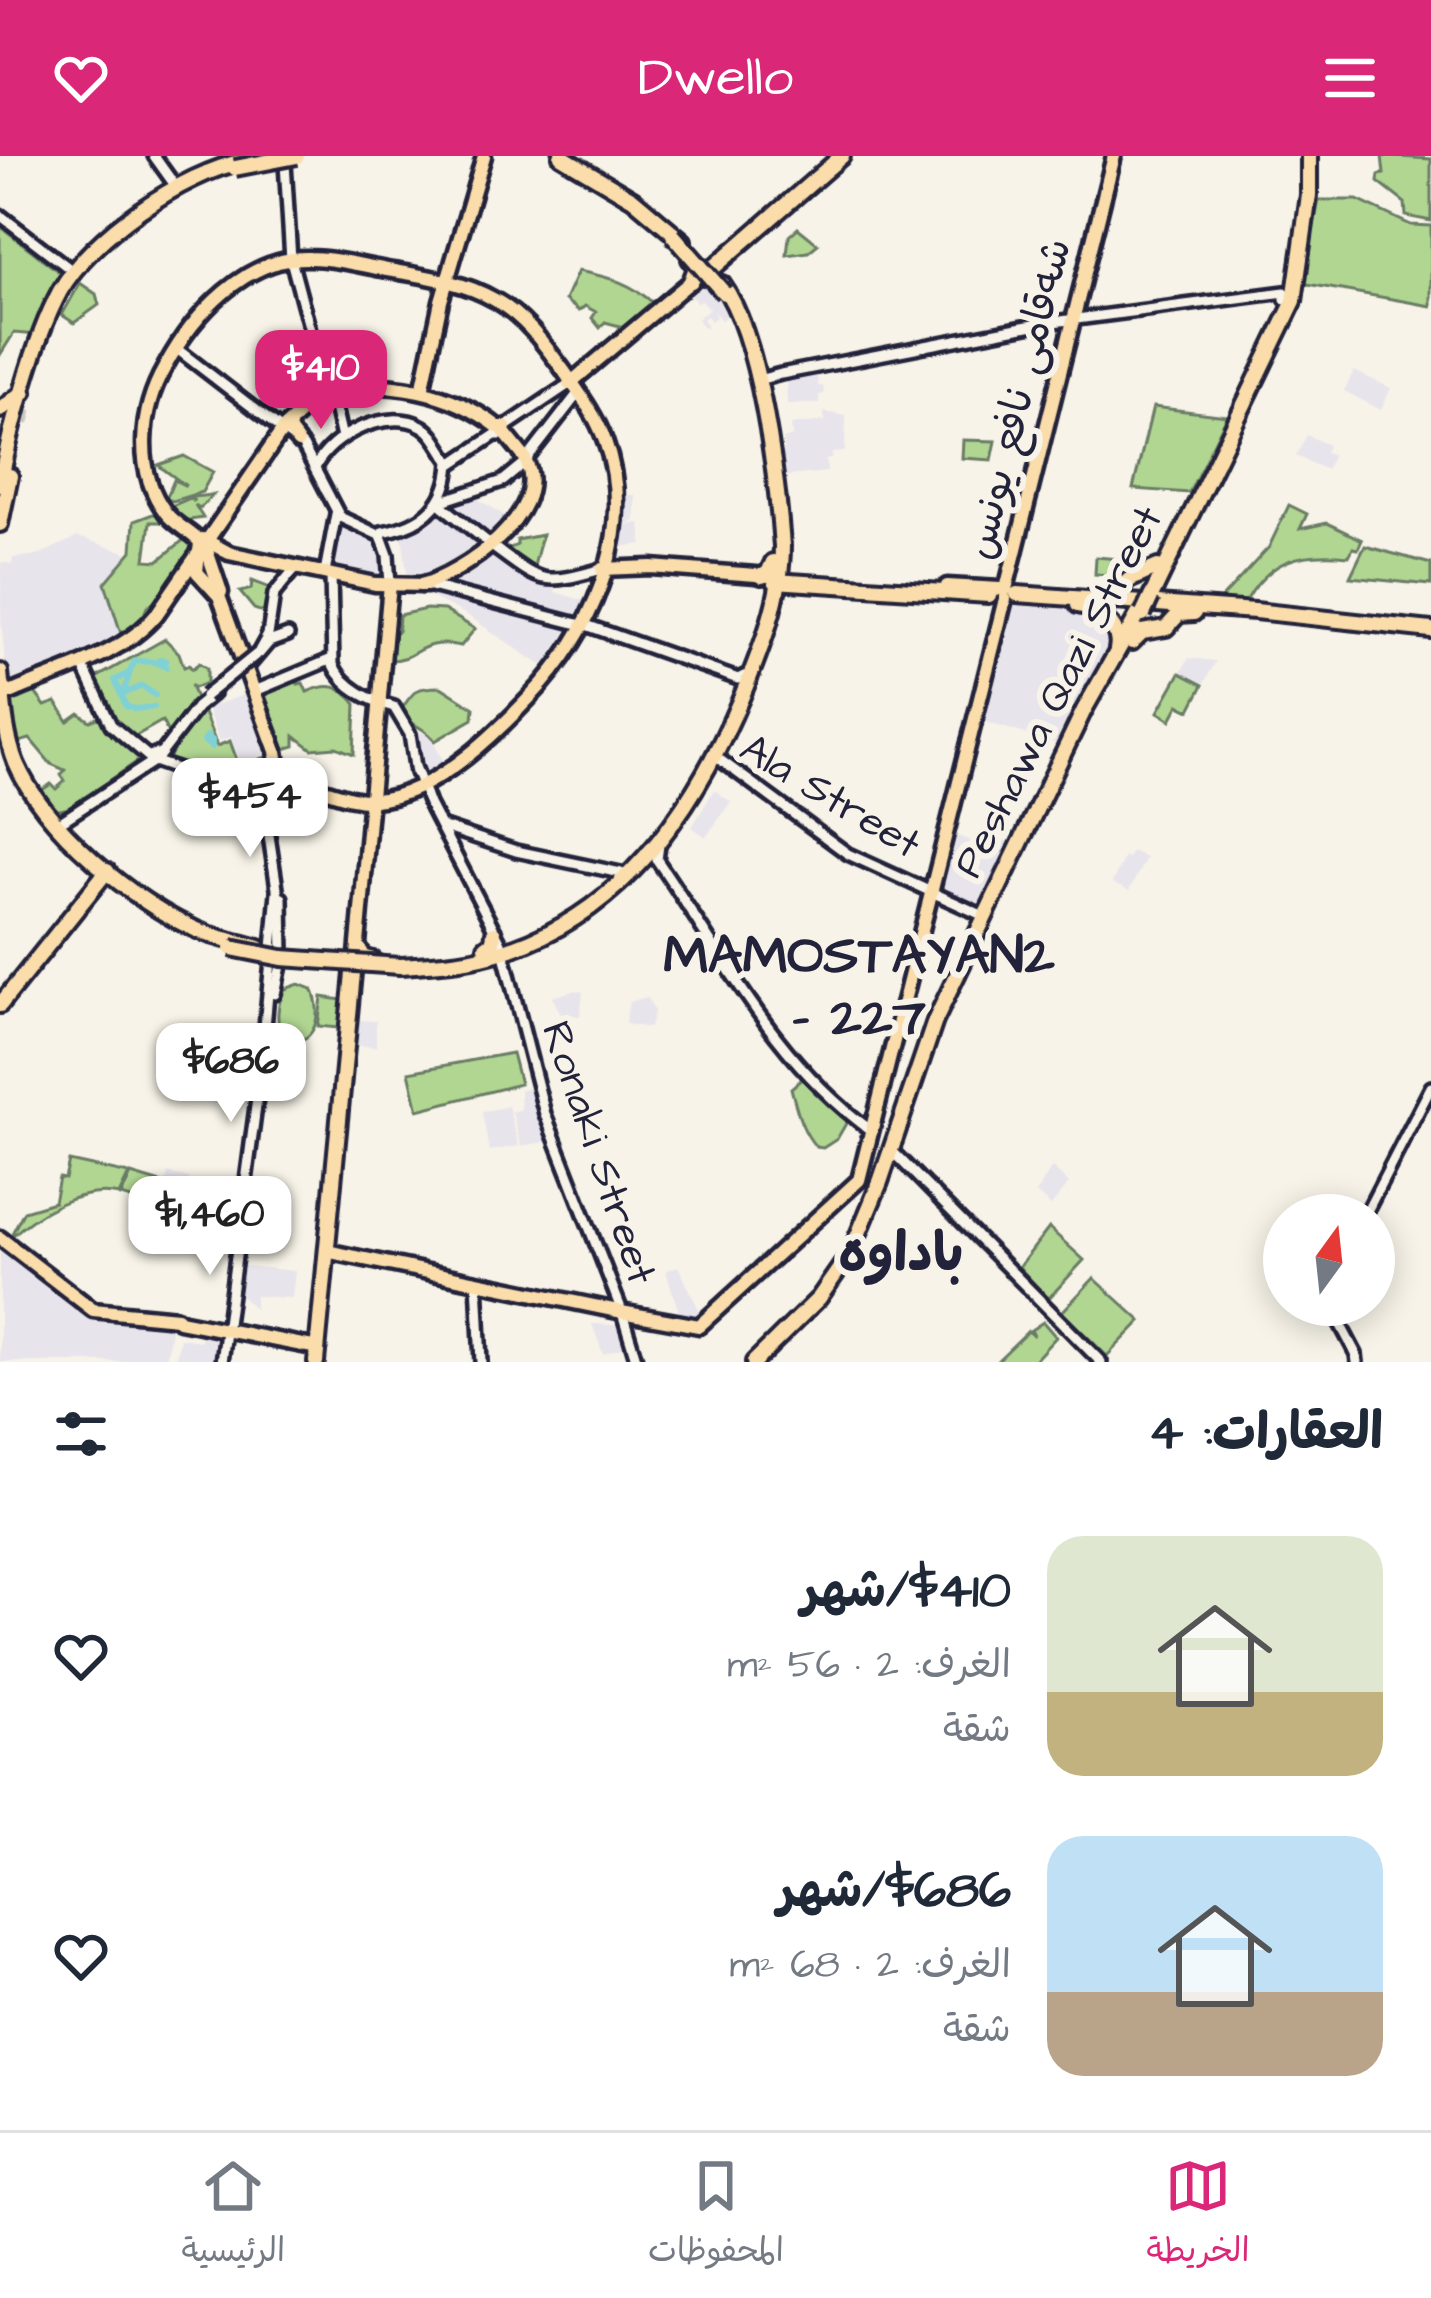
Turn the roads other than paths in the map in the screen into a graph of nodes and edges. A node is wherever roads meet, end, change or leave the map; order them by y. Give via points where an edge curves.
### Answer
1 (152, 156) edge
2 (483, 156) edge
3 (546, 156) edge
4 (561, 156) edge
5 (838, 156) edge
6 (1112, 156) edge
7 (1307, 156) edge
8 (285, 160) edge
9 (208, 176) junction
10 (175, 189) junction
11 (643, 210) junction
12 (0, 217) edge
13 (117, 233) junction
14 (672, 238) junction
15 (692, 254) junction
16 (1088, 254) junction
17 (297, 259) junction
18 (1295, 267) junction
19 (69, 271) junction
20 (712, 279) junction
21 (445, 282) junction
22 (1071, 318) junction
23 (48, 330) junction
24 (745, 334) junction
25 (1275, 337) junction
26 (181, 355) junction
27 (755, 370) junction
28 (774, 375) junction
29 (331, 389) junction
30 (576, 389) junction
31 (756, 389) junction
32 (418, 391) junction
33 (1245, 398) junction
34 (0, 415) edge
35 (20, 415) junction
36 (500, 430) junction
37 (283, 432) junction
38 (342, 438) junction
39 (313, 460) junction
40 (526, 461) junction
41 (450, 464) junction
42 (1, 490) edge
43 (441, 502) junction
44 (339, 518) junction
45 (0, 524) edge
46 (1183, 525) junction
47 (381, 536) junction
48 (489, 544) junction
49 (212, 548) junction
50 (296, 566) junction
51 (1157, 567) junction
52 (600, 571) junction
53 (329, 574) junction
54 (775, 579) junction
55 (204, 580) junction
56 (427, 584) junction
57 (388, 587) junction
58 (1003, 594) junction
59 (1095, 595) junction
60 (1049, 601) junction
61 (1143, 604) junction
62 (1208, 610) junction
63 (1255, 611) junction
64 (584, 625) junction
65 (1431, 633) edge
66 (1132, 642) junction
67 (261, 649) junction
68 (109, 651) junction
69 (756, 652) junction
70 (1117, 652) junction
71 (332, 659) junction
72 (0, 661) edge
73 (84, 663) junction
74 (1111, 670) junction
75 (60, 672) junction
76 (246, 673) junction
77 (741, 678) junction
78 (1, 679) edge
79 (28, 687) junction
80 (377, 703) junction
81 (195, 704) junction
82 (735, 705) junction
83 (2, 712) edge
84 (139, 749) junction
85 (275, 751) junction
86 (155, 757) junction
87 (713, 758) junction
88 (136, 767) junction
89 (1056, 775) junction
90 (261, 776) junction
91 (285, 780) junction
92 (419, 784) junction
93 (369, 794) junction
94 (94, 797) junction
95 (678, 816) junction
96 (367, 820) junction
97 (59, 824) junction
98 (442, 829) junction
99 (660, 844) junction
100 (645, 861) junction
101 (566, 865) junction
102 (621, 873) junction
103 (102, 877) junction
104 (668, 878) junction
105 (607, 884) junction
106 (279, 892) junction
107 (929, 892) junction
108 (144, 899) junction
109 (585, 905) junction
110 (983, 918) junction
111 (201, 935) junction
112 (499, 947) junction
113 (277, 953) junction
114 (433, 961) junction
115 (355, 964) junction
116 (954, 985) junction
117 (0, 1001) edge
118 (1431, 1090) edge
119 (869, 1133) junction
120 (338, 1151) junction
121 (892, 1152) junction
122 (1378, 1194) edge
123 (0, 1240) edge
124 (333, 1250) junction
125 (600, 1261) junction
126 (392, 1263) junction
127 (845, 1267) junction
128 (477, 1282) junction
129 (544, 1294) junction
130 (617, 1309) junction
131 (808, 1312) junction
132 (1342, 1326) edge
133 (228, 1330) junction
134 (317, 1351) edge
135 (760, 1357) edge
136 (224, 1362) edge
137 (481, 1362) edge
138 (635, 1362) edge
139 (1098, 1362) edge
140 (1359, 1362) edge

1 - 10 main road
2 - 21 main road
3 - 11 highway
4 - 11 highway
5 - 20 highway
6 - 16 main road, شەقامی نافع یونس
7 - 18 highway, Peshawa Qazi Street
7 - 18 highway, Peshawa Qazi Street via 1310,199
8 - 9 highway, bridge
8 - 9 highway via 239,161
8 - 17 main road
9 - 10 highway
9 - 13 highway
10 - 13 highway
11 - 14 highway
11 - 15 highway
12 - 19 main road
13 - 19 highway
13 - 23 highway
14 - 15 highway
14 - 20 highway, bridge
15 - 20 highway
15 - 20 highway via 708,262
16 - 22 main road, شەقامی نافع یونس
16 - 22 main road, شەقامی نافع یونس
17 - 21 main road
17 - 21 main road
17 - 26 main road via 228,293
17 - 29 main road
18 - 22 main road via 1258,294
18 - 25 highway, Peshawa Qazi Street
18 - 25 highway, Peshawa Qazi Street via 1294,301
19 - 23 highway
20 - 24 highway
20 - 30 main road
21 - 30 main road via 515,316
21 - 32 main road
22 - 28 main road
22 - 58 main road, شەقامی نافع یونس
23 - 35 highway
24 - 27 highway
24 - 31 highway
25 - 33 highway, Peshawa Qazi Street
25 - 33 highway, Peshawa Qazi Street
26 - 37 main road
26 - 49 main road via 148,405 144,447 159,502
27 - 28 main road
27 - 31 highway
28 - 31 main road
29 - 32 main road
29 - 36 main road via 410,391 461,405
29 - 37 main road
29 - 38 main road
30 - 36 main road
30 - 40 main road
30 - 52 main road via 602,437 610,473
31 - 54 highway via 774,508
32 - 36 main road via 463,403
33 - 46 highway, Peshawa Qazi Street
34 - 35 highway
34 - 35 highway via 8,423
35 - 42 highway
35 - 42 highway
36 - 40 main road
36 - 41 main road
37 - 39 main road
37 - 49 main road
38 - 39 main road
38 - 41 main road via 409,421 434,436
39 - 44 main road
40 - 43 main road via 503,482
40 - 48 main road via 533,480 527,503
41 - 43 main road
42 - 45 highway
43 - 47 main road via 417,524
43 - 48 main road
44 - 47 main road
44 - 53 main road
46 - 51 highway
46 - 61 highway, Peshawa Qazi Street
47 - 57 main road
48 - 52 main road via 532,576 556,583
48 - 56 main road
49 - 50 main road
49 - 55 main road via 196,568
49 - 68 main road via 186,568 149,623
49 - 76 main road
50 - 53 main road
50 - 67 main road via 273,596
51 - 59 highway via 1115,593
51 - 61 highway
52 - 54 main road via 658,567
52 - 64 main road
53 - 57 main road
53 - 71 main road
54 - 58 highway
54 - 69 highway
55 - 68 main road via 186,574 152,625
55 - 76 main road via 219,596
56 - 57 main road
56 - 64 main road
57 - 80 main road
58 - 59 main road
58 - 60 main road
58 - 61 highway
58 - 107 main road, شەقامی نافع یونس
59 - 61 main road
60 - 61 main road
60 - 70 highway via 1094,609 1117,633
61 - 62 highway
61 - 62 main road
61 - 63 highway via 1162,595
61 - 66 highway
61 - 70 highway
61 - 74 highway, Peshawa Qazi Street
62 - 63 highway
62 - 65 highway
62 - 66 highway via 1179,614
63 - 65 highway
64 - 77 main road
64 - 92 main road via 483,746
66 - 74 highway
67 - 76 main road via 287,634 269,642
67 - 81 main road, bridge
68 - 73 main road
68 - 75 main road
69 - 77 highway
69 - 82 highway
70 - 74 highway
71 - 76 main road
71 - 80 main road via 341,679
72 - 78 highway
73 - 75 main road
73 - 84 main road via 111,724
73 - 86 main road via 118,731
74 - 89 highway, Peshawa Qazi Street
75 - 79 main road
76 - 81 main road
76 - 85 main road
76 - 86 main road via 201,704
76 - 91 main road
77 - 82 highway
78 - 79 main road via 7,694
78 - 83 highway
79 - 83 main road
80 - 92 main road, Ronaki Street via 394,706 410,734
80 - 93 main road
81 - 86 main road
82 - 87 highway
82 - 95 highway
83 - 97 highway via 14,758
84 - 86 main road
84 - 88 main road
85 - 90 main road via 276,767
85 - 91 main road
86 - 88 main road
86 - 90 main road via 197,772
86 - 94 main road
87 - 95 highway
87 - 107 main road, Ala Street via 859,860
88 - 94 main road
89 - 110 highway, Peshawa Qazi Street
89 - 116 highway, Peshawa Qazi Street
90 - 91 main road
90 - 91 main road
91 - 93 main road
91 - 106 main road via 272,827
92 - 93 main road
92 - 98 main road, Ronaki Street
93 - 96 main road
93 - 96 main road via 376,805
94 - 97 main road
95 - 99 highway
95 - 102 highway
96 - 115 main road
97 - 103 highway
97 - 108 highway
98 - 101 main road
98 - 112 main road, Ronaki Street
99 - 100 highway
99 - 104 main road via 656,857
100 - 104 main road
100 - 109 highway
101 - 102 main road
101 - 105 main road via 607,876
102 - 105 highway
103 - 108 highway
103 - 111 highway
103 - 117 highway
104 - 119 main road via 782,1048
105 - 109 highway
106 - 113 main road
106 - 113 main road
107 - 110 main road, Ala Street
107 - 119 main road, شەقامی نافع یونس
108 - 111 highway
109 - 112 highway via 554,929
110 - 116 highway, Peshawa Qazi Street
111 - 113 highway via 218,947
111 - 114 highway, bridge via 282,955
112 - 114 highway
112 - 125 main road, Ronaki Street via 540,1104
113 - 115 highway
113 - 133 main road
114 - 115 highway
115 - 120 highway
116 - 121 highway, Peshawa Qazi Street
118 - 122 main road
119 - 121 main road
119 - 130 main road, شەقامی نافع یونس via 857,1182 698,1327
120 - 124 highway
120 - 134 highway
121 - 127 highway, Peshawa Qazi Street
121 - 139 main road
123 - 133 main road via 103,1317
124 - 126 main road
124 - 134 highway
125 - 130 main road, Ronaki Street
125 - 130 main road, Ronaki Street
126 - 128 main road
126 - 129 main road
127 - 131 highway, Peshawa Qazi Street
127 - 131 highway, Peshawa Qazi Street via 829,1296
128 - 129 main road
128 - 137 main road
129 - 130 main road
130 - 138 main road, Ronaki Street
131 - 135 highway, Peshawa Qazi Street
132 - 140 main road
133 - 134 main road
133 - 136 main road

